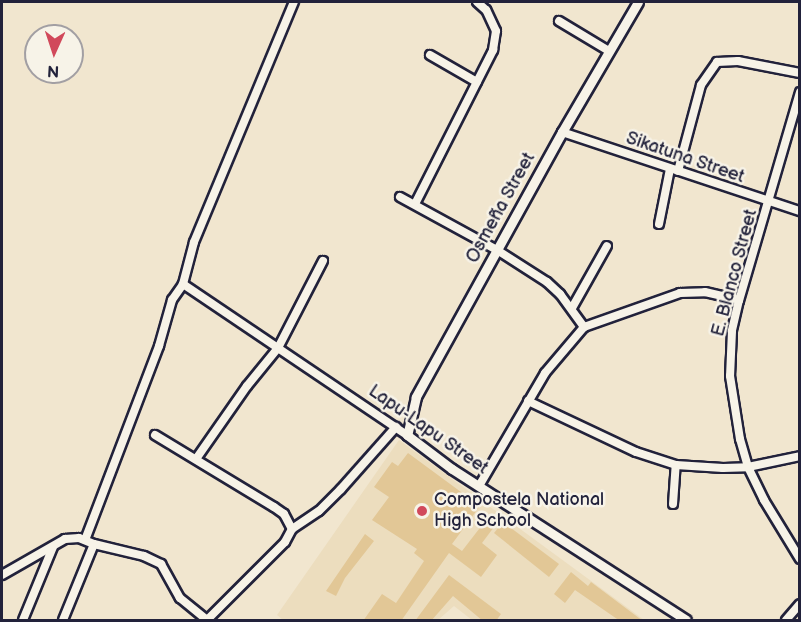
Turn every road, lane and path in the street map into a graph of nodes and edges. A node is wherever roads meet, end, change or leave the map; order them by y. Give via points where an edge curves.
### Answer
1 (294, 2) edge
2 (477, 2) edge
3 (638, 2) edge
4 (559, 21) dead end
5 (609, 51) junction
6 (430, 55) dead end
7 (800, 73) edge
8 (477, 82) junction
9 (800, 92) edge
10 (562, 132) junction
11 (674, 170) junction
12 (400, 197) dead end
13 (769, 202) junction
14 (415, 204) junction
15 (800, 211) edge
16 (659, 224) dead end
17 (607, 246) dead end
18 (496, 250) junction
19 (323, 261) dead end
20 (183, 284) junction
21 (740, 300) junction
22 (572, 308) junction
23 (584, 327) junction
24 (278, 348) junction
25 (528, 401) junction
26 (396, 428) junction
27 (155, 435) dead end
28 (407, 435) junction
29 (800, 456) edge
30 (196, 459) junction
31 (676, 465) junction
32 (748, 467) junction
33 (479, 486) junction
34 (673, 504) dead end
35 (292, 530) junction
36 (85, 540) junction
37 (94, 544) junction
38 (53, 547) junction
39 (800, 559) edge
40 (2, 575) edge
41 (800, 604) edge
42 (23, 621) edge
43 (63, 621) edge
44 (207, 621) edge
45 (686, 621) edge
46 (786, 621) edge

1 - 20 street via 194,242
2 - 8 street via 486,10 496,31 493,50
3 - 5 street, Osmeña Street
4 - 5 street
5 - 10 street, Osmeña Street
6 - 8 street
7 - 11 street via 738,61 717,62 702,86
8 - 14 street
9 - 13 street, E. Blanco Street
10 - 11 street, Sikatuna Street
10 - 18 street, Osmeña Street
11 - 13 street, Sikatuna Street
11 - 16 street
12 - 14 street
13 - 15 street, Sikatuna Street
13 - 21 street, E. Blanco Street
14 - 18 street
17 - 22 street
18 - 22 street via 547,282
18 - 28 street, Osmeña Street via 416,397
19 - 24 street
20 - 24 street, Lapu-Lapu Street
20 - 36 street via 172,300 159,346
21 - 23 street via 705,292 680,293
21 - 32 street, E. Blanco Street via 732,331 730,376
22 - 23 street
23 - 25 street via 556,357
24 - 26 street, Lapu-Lapu Street
24 - 30 street
25 - 31 street via 636,452
25 - 33 street
26 - 28 street, Lapu-Lapu Street
26 - 35 street via 319,511
27 - 30 street
28 - 33 street, Lapu-Lapu Street
29 - 32 street
30 - 35 street via 284,514
31 - 32 street
31 - 34 street
32 - 39 street, E. Blanco Street
33 - 45 street, Lapu-Lapu Street
35 - 44 street via 285,542
36 - 37 street
36 - 38 street via 69,537
37 - 43 street
37 - 44 street via 161,564 180,598
38 - 40 street
38 - 42 street
41 - 46 street

